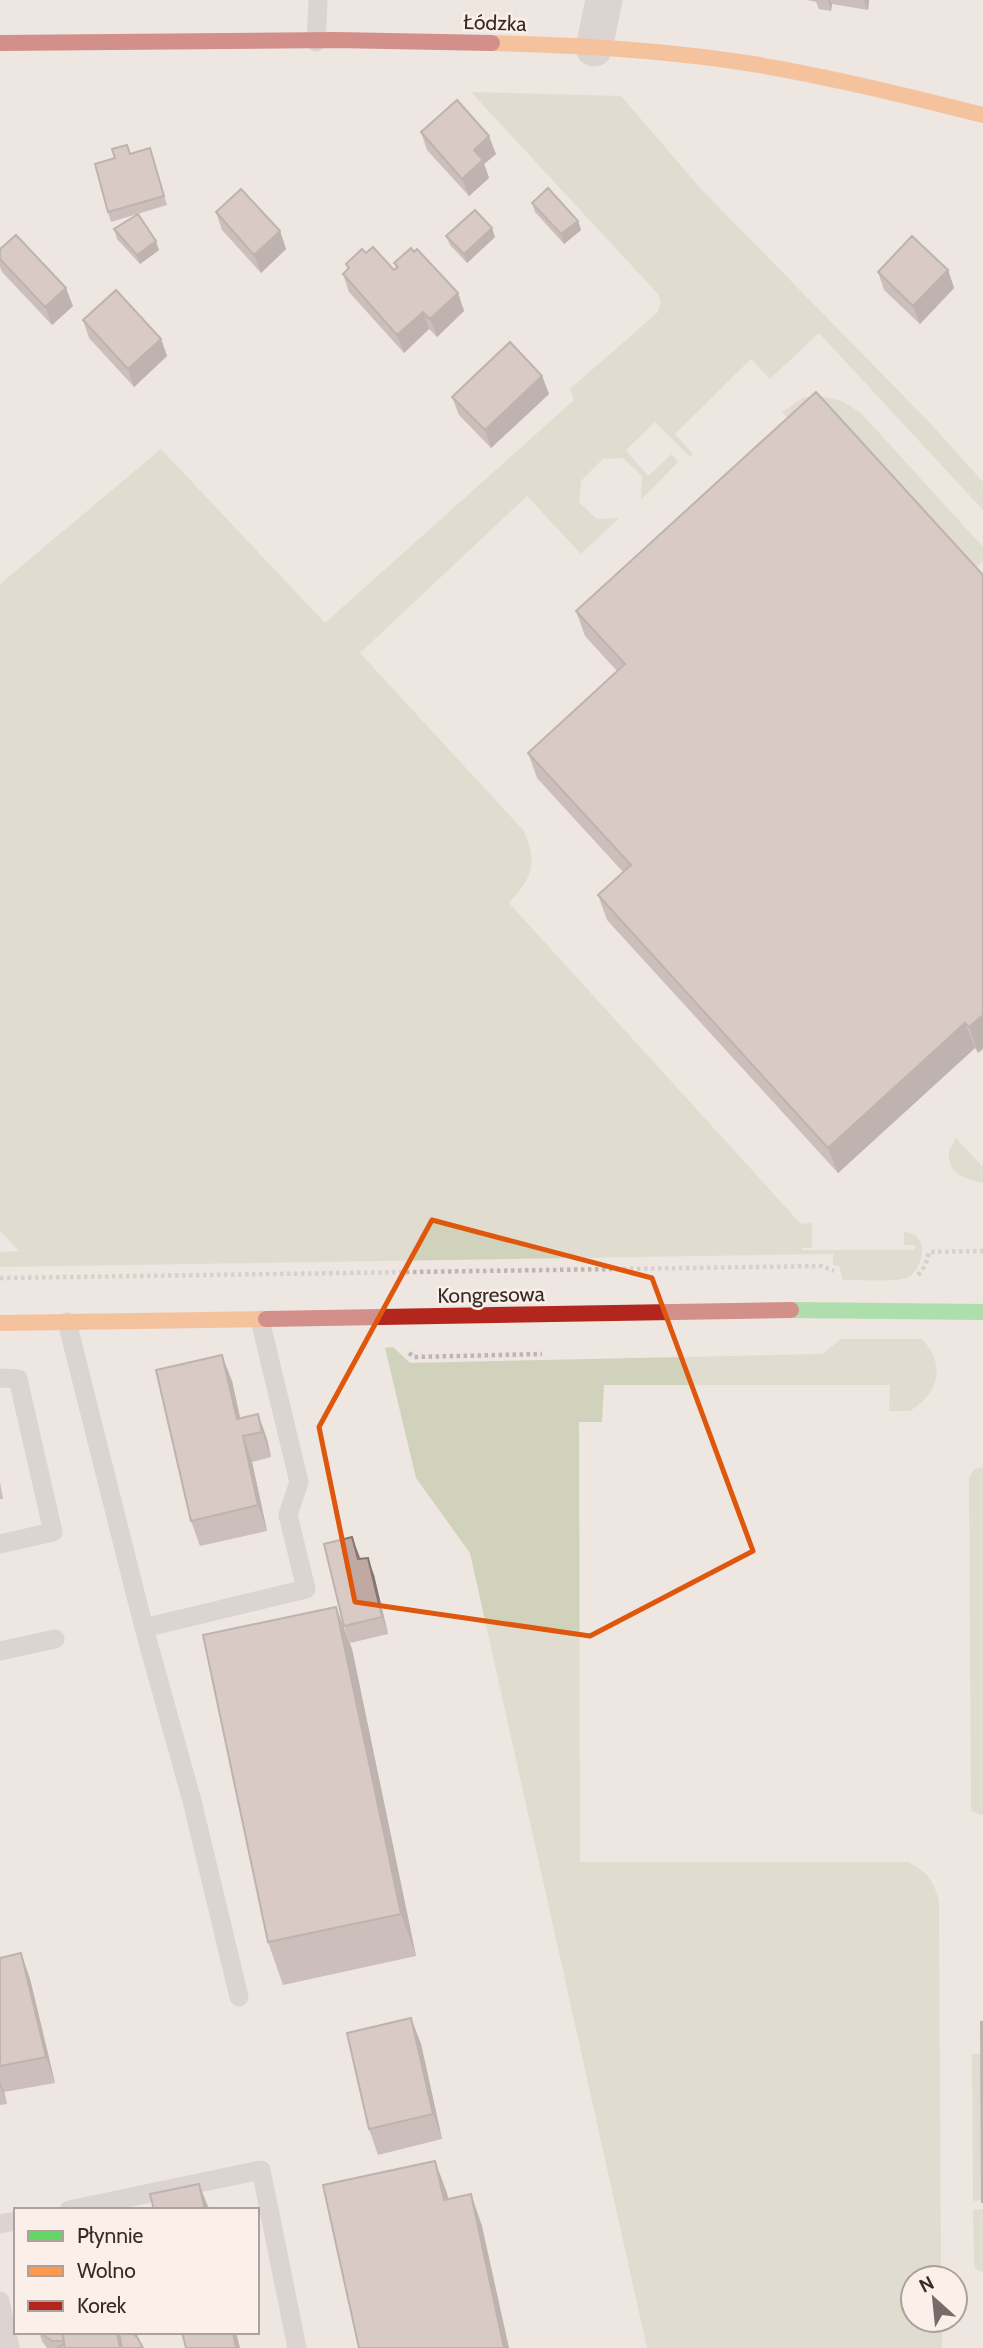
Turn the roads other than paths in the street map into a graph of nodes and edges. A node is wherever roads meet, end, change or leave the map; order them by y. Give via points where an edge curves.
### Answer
1 (318, 0) edge
2 (604, 0) edge
3 (316, 41) junction
4 (0, 43) edge
5 (593, 48) junction
6 (983, 115) edge
7 (983, 1312) edge
8 (260, 1320) junction
9 (67, 1322) junction
10 (0, 1323) edge
11 (0, 1378) edge
12 (0, 1544) edge
13 (144, 1628) junction
14 (55, 1639) dead end
15 (0, 1651) edge
16 (239, 1997) dead end
17 (79, 2208) edge
18 (0, 2301) edge
19 (10, 2348) edge
20 (297, 2348) edge

1 - 3 lane
2 - 5 street
3 - 4 main road, Łódzka
3 - 5 main road, Łódzka
5 - 6 main road, Łódzka via 750,65
7 - 8 main road, Kongresowa via 822,1310
8 - 9 main road, Kongresowa
8 - 13 lane via 299,1482 288,1515 306,1589
9 - 10 main road, Kongresowa
9 - 13 lane
11 - 12 lane via 18,1379 53,1532
13 - 16 lane
14 - 15 lane
17 - 20 lane via 261,2170
18 - 19 lane

